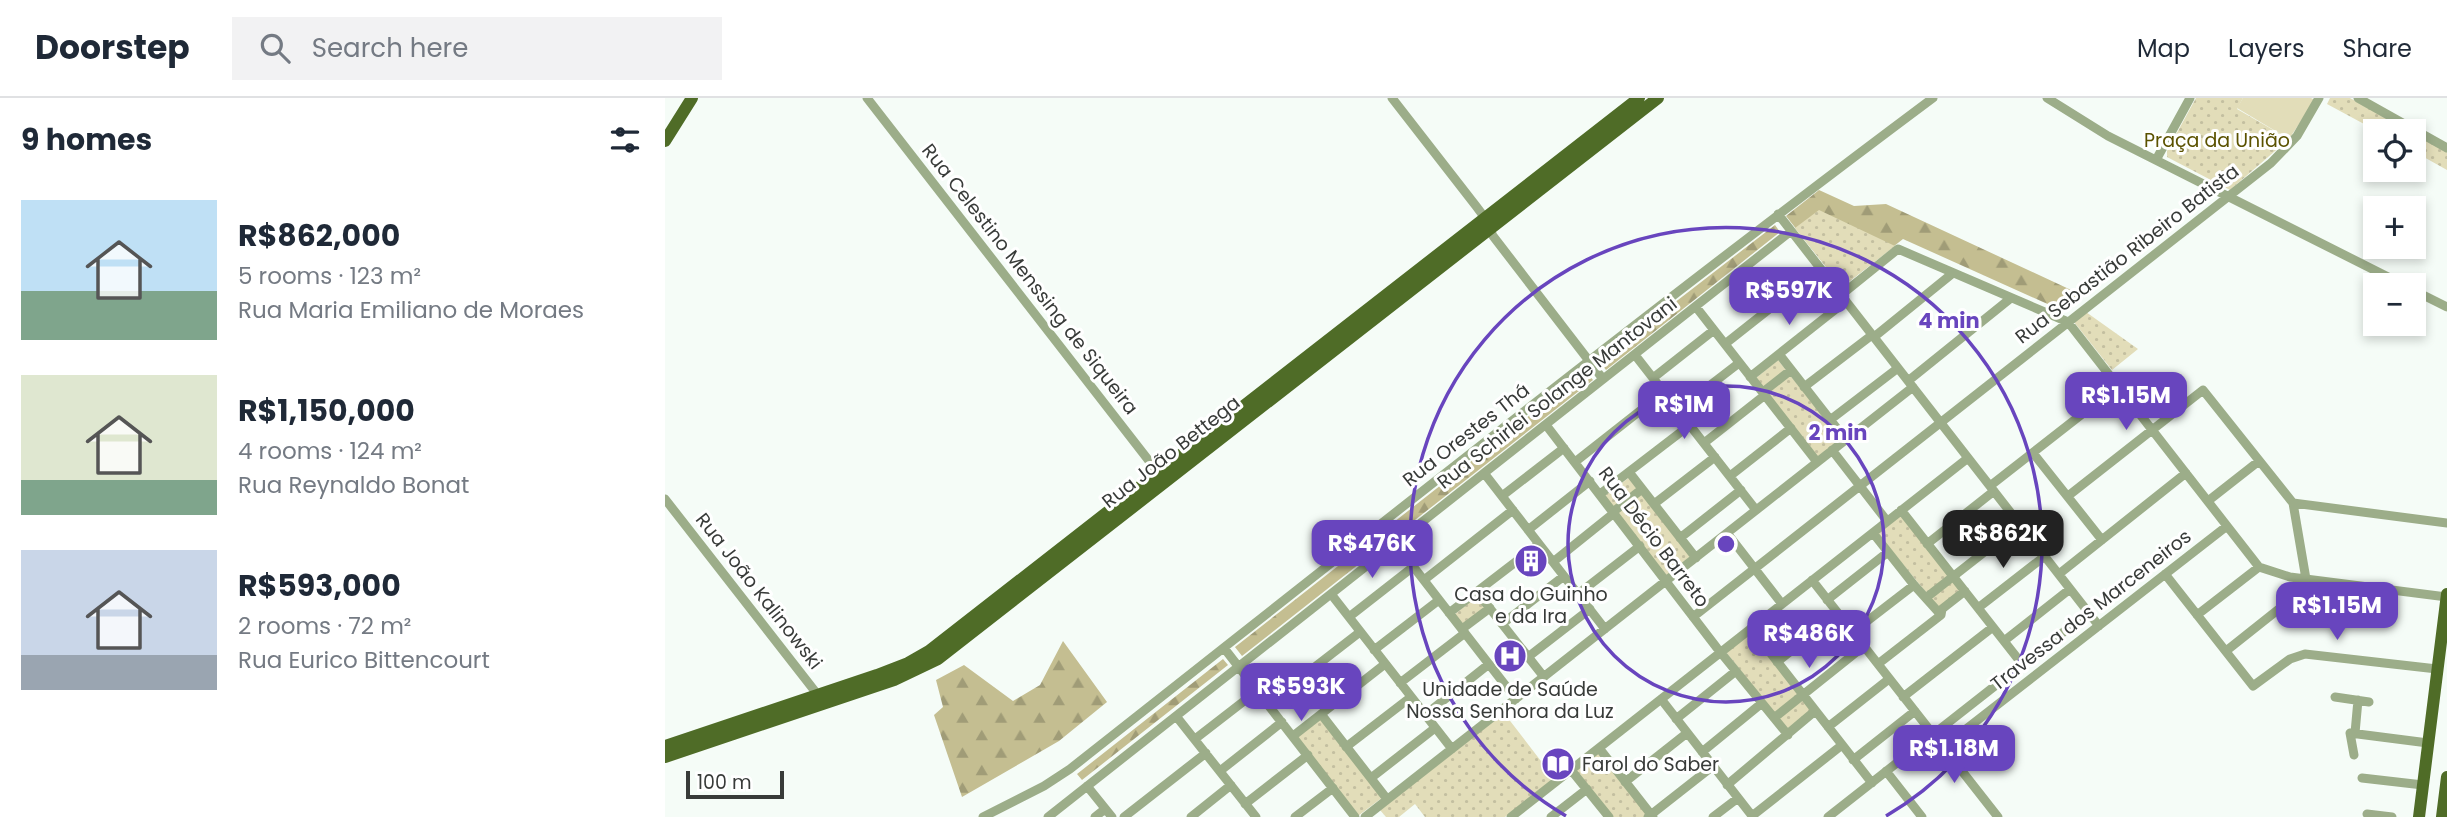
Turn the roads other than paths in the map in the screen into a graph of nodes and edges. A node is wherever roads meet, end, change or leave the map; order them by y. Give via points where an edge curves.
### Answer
1 (691, 98) edge
2 (867, 98) edge
3 (1392, 98) edge
4 (1639, 98) edge
5 (1658, 98) edge
6 (1933, 98) edge
7 (2047, 98) edge
8 (2190, 98) edge
9 (2319, 98) edge
10 (2358, 98) edge
11 (665, 141) edge
12 (2447, 148) edge
13 (2156, 160) junction
14 (2228, 196) junction
15 (1778, 214) junction
16 (1487, 224) junction
17 (1791, 231) junction
18 (1820, 269) junction
19 (1953, 273) junction
20 (2381, 273) edge
21 (2426, 296) edge
22 (1843, 298) junction
23 (2011, 298) junction
24 (1696, 307) junction
25 (2447, 307) edge
26 (2068, 322) junction
27 (1714, 330) junction
28 (1873, 336) junction
29 (1725, 344) junction
30 (1779, 354) junction
31 (1635, 355) junction
32 (1589, 360) junction
33 (1739, 363) junction
34 (1898, 368) junction
35 (1791, 370) junction
36 (1751, 377) junction
37 (1653, 378) junction
38 (1603, 379) junction
39 (1910, 384) junction
40 (2118, 386) junction
41 (1804, 387) junction
42 (1664, 392) junction
43 (1764, 394) junction
44 (1678, 410) junction
45 (1830, 420) junction
46 (1940, 422) junction
47 (1546, 425) junction
48 (1690, 425) junction
49 (1791, 428) junction
50 (2152, 430) junction
51 (1846, 440) junction
52 (1704, 443) junction
53 (1564, 448) junction
54 (1832, 450) junction
55 (2033, 453) junction
56 (1715, 457) junction
57 (1968, 458) junction
58 (2259, 461) junction
59 (1575, 462) junction
60 (1817, 462) junction
61 (1629, 472) junction
62 (1484, 473) junction
63 (2186, 473) junction
64 (1730, 476) junction
65 (1162, 477) junction
66 (1590, 481) junction
67 (1860, 485) junction
68 (1642, 489) junction
69 (1992, 489) junction
70 (1741, 490) junction
71 (1600, 494) junction
72 (1502, 496) junction
73 (2067, 496) junction
74 (665, 499) edge
75 (2208, 501) junction
76 (2293, 503) junction
77 (1654, 504) junction
78 (1513, 510) junction
79 (1756, 510) junction
80 (1901, 510) junction
81 (1614, 512) junction
82 (1887, 521) junction
83 (2447, 523) edge
84 (2020, 524) junction
85 (2227, 526) junction
86 (1528, 530) junction
87 (1727, 533) junction
88 (1873, 533) junction
89 (1680, 537) junction
90 (2102, 540) junction
91 (1395, 543) junction
92 (1539, 544) junction
93 (1927, 544) junction
94 (1640, 546) junction
95 (1888, 552) junction
96 (2045, 556) junction
97 (1696, 558) junction
98 (1553, 562) junction
99 (2259, 566) junction
100 (1413, 567) junction
101 (1754, 568) junction
102 (2059, 574) junction
103 (2165, 574) junction
104 (1564, 576) junction
105 (1954, 577) junction
106 (2306, 579) junction
107 (1424, 580) junction
108 (1667, 580) junction
109 (1812, 580) junction
110 (1914, 585) junction
111 (2070, 589) junction
112 (1965, 591) junction
113 (1477, 592) junction
114 (1331, 594) junction
115 (1579, 594) junction
116 (2447, 595) edge
117 (1927, 597) junction
118 (1439, 600) junction
119 (1827, 600) junction
120 (1782, 604) junction
121 (1490, 608) junction
122 (1978, 608) junction
123 (1590, 609) junction
124 (2089, 612) junction
125 (1450, 613) junction
126 (1838, 614) junction
127 (1941, 615) junction
128 (2197, 615) junction
129 (1349, 617) junction
130 (1693, 617) junction
131 (1502, 624) junction
132 (2099, 626) junction
133 (1993, 627) junction
134 (1605, 628) junction
135 (1751, 628) junction
136 (1463, 631) junction
137 (1360, 632) junction
138 (1853, 632) junction
139 (2004, 641) junction
140 (1864, 646) junction
141 (1224, 648) junction
142 (1374, 650) junction
143 (2226, 651) junction
144 (1721, 652) junction
145 (1528, 657) junction
146 (1777, 662) junction
147 (1385, 664) junction
148 (1489, 664) junction
149 (1878, 664) junction
150 (2022, 664) junction
151 (1238, 667) junction
152 (2437, 669) junction
153 (1736, 671) junction
154 (1543, 677) junction
155 (1889, 679) junction
156 (1400, 683) junction
157 (1257, 691) junction
158 (1803, 695) junction
159 (1411, 697) junction
160 (1903, 697) junction
161 (2335, 697) dead end
162 (821, 699) junction
163 (1516, 699) junction
164 (1661, 699) junction
165 (2358, 700) junction
166 (2369, 702) dead end
167 (1762, 703) junction
168 (1267, 704) junction
169 (1815, 711) junction
170 (1915, 711) junction
171 (1321, 714) junction
172 (1425, 715) junction
173 (1176, 716) junction
174 (1774, 718) junction
175 (1676, 719) junction
176 (1282, 722) junction
177 (1828, 727) junction
178 (1435, 728) junction
179 (1687, 733) junction
180 (2353, 733) junction
181 (1933, 734) junction
182 (1788, 735) junction
183 (1293, 736) junction
184 (1195, 739) junction
185 (2428, 743) junction
186 (665, 746) edge
187 (1842, 746) junction
188 (1346, 747) junction
189 (1943, 747) junction
190 (1599, 748) junction
191 (1452, 749) junction
192 (1702, 752) junction
193 (1206, 753) junction
194 (1307, 755) junction
195 (2354, 755) dead end
196 (665, 757) edge
197 (1853, 760) junction
198 (1713, 766) junction
199 (1571, 770) junction
200 (1220, 771) junction
201 (1887, 771) junction
202 (2447, 777) edge
203 (1371, 778) junction
204 (2362, 778) dead end
205 (1625, 782) junction
206 (1871, 783) junction
207 (1231, 785) junction
208 (1727, 785) junction
209 (2423, 785) junction
210 (1087, 786) junction
211 (1333, 788) junction
212 (1587, 789) junction
213 (1738, 798) junction
214 (1387, 799) junction
215 (1245, 804) junction
216 (1105, 809) junction
217 (2367, 814) dead end
218 (1651, 816) edge
219 (983, 817) edge
220 (1048, 817) edge
221 (1095, 817) edge
222 (1112, 817) edge
223 (1124, 817) edge
224 (1191, 817) edge
225 (1256, 817) edge
226 (1295, 817) edge
227 (1356, 817) edge
228 (1365, 817) edge
229 (1511, 817) edge
230 (1551, 817) edge
231 (1609, 817) edge
232 (1713, 817) edge
233 (1752, 817) edge
234 (1828, 817) edge
235 (1922, 817) edge
236 (1998, 817) edge
237 (2392, 817) edge
238 (2419, 817) edge
239 (2442, 817) edge

1 - 11 main road
2 - 65 street, Rua Celestino Menssing de Siqueira
3 - 16 street
4 - 16 main road, Rua João Bettega
5 - 16 main road, Rua João Bettega
6 - 15 street, Rua Orestes Thá
7 - 13 street
8 - 13 street
9 - 14 street, Rua Sebastião Ribeiro Batista via 2291,144
10 - 12 street
13 - 14 street
14 - 20 street
14 - 26 street, Rua Sebastião Ribeiro Batista
15 - 17 street
15 - 32 street, Rua Orestes Thá
16 - 32 street
16 - 65 main road, Rua João Bettega
17 - 18 street
17 - 24 street, Rua Schirlei Solange Mantovani
18 - 22 street
18 - 29 street
19 - 22 street via 1898,249
19 - 23 street
19 - 28 street
21 - 25 street
22 - 28 street
22 - 30 street
23 - 26 street
23 - 39 street
24 - 27 street
24 - 31 street, Rua Schirlei Solange Mantovani
26 - 40 street
26 - 46 street, Rua Sebastião Ribeiro Batista
27 - 29 street
27 - 37 street
28 - 34 street
28 - 41 street
29 - 33 street
30 - 35 street
30 - 36 street
31 - 37 street
31 - 38 street, Rua Schirlei Solange Mantovani
32 - 38 street
32 - 141 street, Rua Orestes Thá
33 - 36 street
33 - 44 street
34 - 39 street
34 - 45 street
35 - 41 street
35 - 43 street
36 - 43 street
37 - 42 street
38 - 47 street, Rua Schirlei Solange Mantovani
39 - 46 street
39 - 51 street
40 - 50 street
40 - 55 street
41 - 45 street
42 - 44 street
42 - 59 street
43 - 49 street
43 - 52 street
44 - 48 street
45 - 51 street
46 - 57 street
46 - 67 street, Rua Sebastião Ribeiro Batista
47 - 53 street, Rua Décio Barreto
47 - 62 street, Rua Schirlei Solange Mantovani
48 - 52 street
48 - 61 street
49 - 60 street
49 - 64 street
50 - 58 street via 2203,390
50 - 63 street
50 - 73 street
51 - 54 street
52 - 56 street
53 - 59 street, Rua Décio Barreto
53 - 72 street
54 - 60 street
54 - 67 street
55 - 69 street
55 - 73 street
56 - 64 street
56 - 77 street
57 - 69 street
57 - 80 street
58 - 75 street
58 - 76 street
59 - 66 street, Rua Décio Barreto
60 - 79 street
61 - 68 street
61 - 71 street
62 - 72 street
62 - 91 street, Rua Schirlei Solange Mantovani
63 - 75 street
63 - 90 street
64 - 70 street
65 - 162 main road, Rua João Bettega via 929,651
66 - 71 street, Rua Décio Barreto
66 - 86 street
67 - 82 street
67 - 101 street, Rua Sebastião Ribeiro Batista
68 - 77 street
68 - 81 street
69 - 84 street
69 - 93 street
70 - 79 street
70 - 89 street
71 - 81 street, Rua Décio Barreto
72 - 78 street
73 - 90 street
74 - 162 street, Rua João Kalinowski
75 - 85 street
76 - 83 street
76 - 106 street
77 - 89 street
78 - 86 street
78 - 107 street
79 - 87 street
80 - 82 street
80 - 93 street
81 - 94 street, Rua Décio Barreto
81 - 98 street
82 - 88 street
84 - 96 street
84 - 105 street
85 - 99 street
85 - 103 street, Travessa dos Marceneiros
86 - 92 street
87 - 97 street
87 - 101 street
88 - 95 street
88 - 109 street
89 - 97 street
90 - 102 street
91 - 100 street
91 - 114 street, Rua Schirlei Solange Mantovani
92 - 98 street
92 - 113 street
93 - 105 street
94 - 108 street, Rua Décio Barreto
94 - 115 street
95 - 110 street
95 - 119 street
96 - 102 street
96 - 122 street
97 - 108 street
98 - 104 street
99 - 106 street via 2282,576
99 - 128 street
100 - 107 street
100 - 129 street
101 - 120 street
101 - 130 street, Rua Sebastião Ribeiro Batista
102 - 111 street
103 - 128 street
103 - 132 street, Travessa dos Marceneiros
104 - 115 street
104 - 131 street
105 - 112 street
105 - 117 street
106 - 116 street
106 - 143 street via 2304,589
107 - 118 street
108 - 130 street, Rua Décio Barreto
108 - 134 street
109 - 119 street
109 - 120 street
110 - 117 street
110 - 138 street
111 - 124 street
111 - 139 street
112 - 122 street
112 - 127 street via 1942,609
113 - 121 street
113 - 125 street
114 - 129 street
114 - 151 street, Rua Schirlei Solange Mantovani
115 - 123 street
116 - 152 main road
117 - 127 street
118 - 125 street
118 - 142 street
119 - 126 street
120 - 135 street
121 - 131 street
121 - 136 street
122 - 133 street
123 - 134 street
123 - 145 street
124 - 132 street
124 - 150 street
125 - 136 street
126 - 138 street
126 - 146 street
127 - 149 street
128 - 143 street
129 - 137 street
130 - 144 street, Rua Décio Barreto
131 - 145 street
132 - 189 street, Travessa dos Marceneiros
133 - 139 street
133 - 160 street
134 - 154 street
135 - 144 street
135 - 146 street
136 - 148 street
136 - 156 street
137 - 142 street
137 - 168 street
138 - 140 street
139 - 150 street
140 - 149 street
140 - 158 street
141 - 151 street
141 - 219 street, Rua Orestes Thá via 1059,777
142 - 147 street
143 - 152 street via 2253,686 2290,659 2305,654
144 - 153 street, Rua Décio Barreto
144 - 164 street
145 - 154 street
146 - 158 street
147 - 156 street
147 - 171 street
148 - 163 street
148 - 172 street
149 - 155 street
150 - 181 street
151 - 157 street
151 - 173 street, Rua Schirlei Solange Mantovani
152 - 185 main road
153 - 167 street, Rua Décio Barreto
153 - 175 street
154 - 163 street
155 - 160 street
155 - 177 street
156 - 159 street
157 - 168 street
157 - 184 street
158 - 169 street
158 - 174 street
159 - 172 street
159 - 188 street
160 - 170 street
161 - 165 street
162 - 186 main road, Rua João Bettega
162 - 196 main road, Rua João Bettega
163 - 191 street
164 - 175 street
164 - 190 street
165 - 166 street
165 - 180 street
167 - 174 street, Rua Décio Barreto
167 - 192 street
168 - 176 street
169 - 177 street
169 - 182 street
170 - 181 street
170 - 197 street
171 - 183 street
171 - 188 street
172 - 178 street
173 - 184 street
173 - 210 street, Rua Schirlei Solange Mantovani
174 - 182 street, Rua Décio Barreto
175 - 179 street
176 - 183 street
176 - 200 street
177 - 187 street
178 - 191 street
178 - 203 street
179 - 192 street
179 - 205 street
180 - 185 street
180 - 195 street
181 - 189 street
181 - 201 street
182 - 208 street
183 - 194 street
184 - 193 street
185 - 209 main road
187 - 197 street
187 - 233 street
188 - 203 street
189 - 236 street
190 - 199 street
190 - 205 street
191 - 214 street
192 - 198 street
193 - 200 street
193 - 223 street
194 - 211 street
194 - 215 street
197 - 206 street
198 - 208 street
198 - 218 street
199 - 212 street
199 - 229 street
200 - 207 street
201 - 206 street
201 - 235 street
202 - 239 main road
203 - 214 street
204 - 209 street
205 - 218 street
206 - 234 street
207 - 215 street
207 - 224 street
208 - 213 street
209 - 238 main road
210 - 216 street
210 - 220 street, Rua Schirlei Solange Mantovani
211 - 226 street
211 - 227 street
212 - 230 street
212 - 231 street
213 - 232 street
213 - 233 street
214 - 228 street
215 - 225 street
216 - 221 street
216 - 222 street
217 - 237 street

